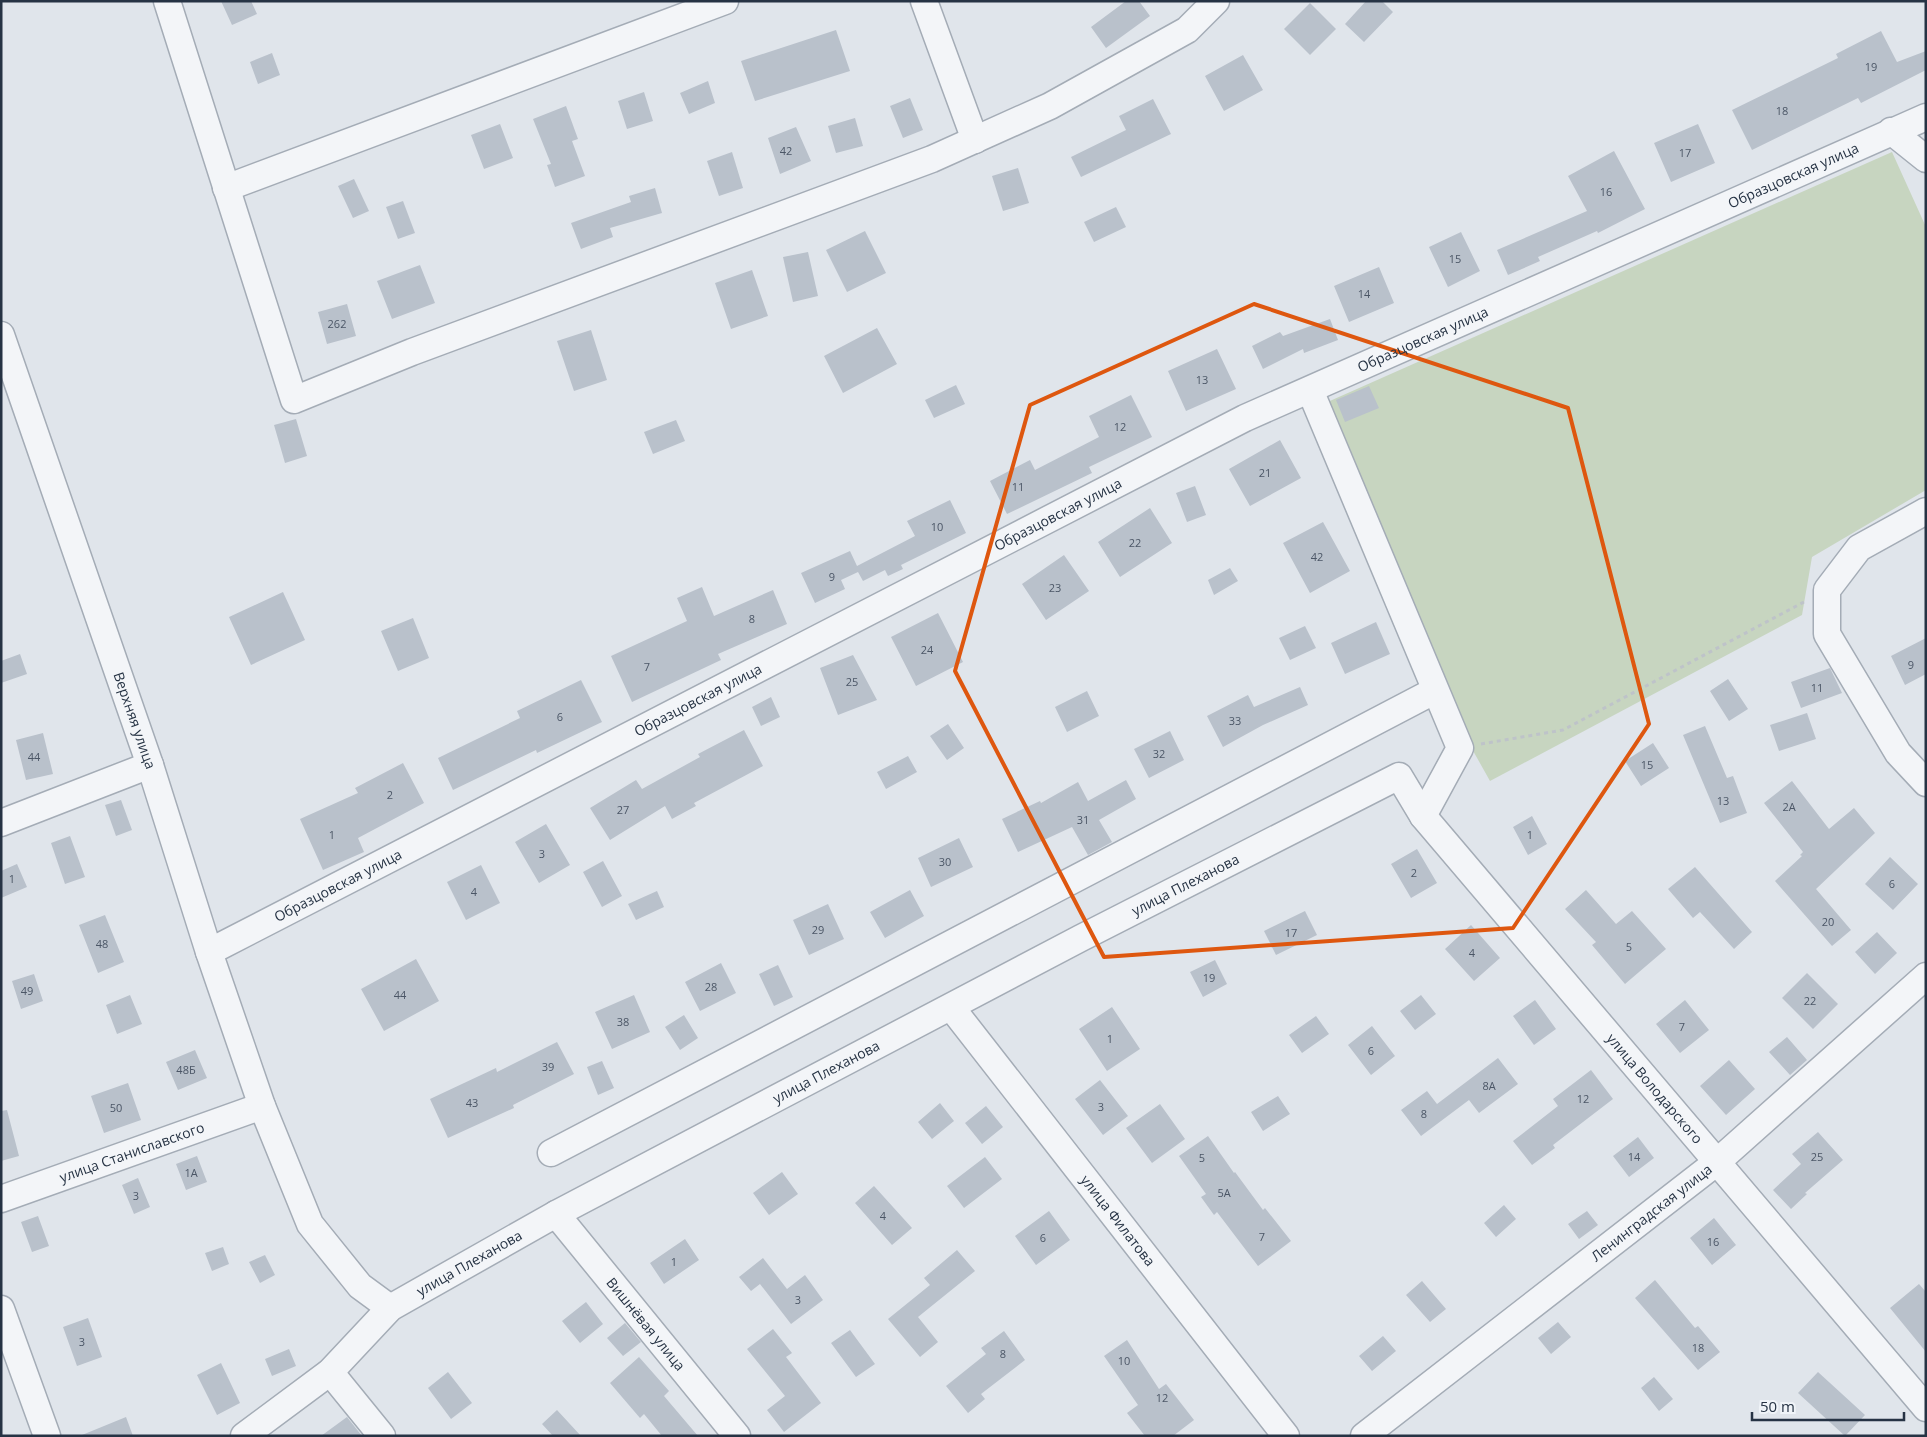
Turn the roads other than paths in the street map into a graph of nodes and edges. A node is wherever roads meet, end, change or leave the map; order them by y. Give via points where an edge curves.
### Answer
1 (167, 1) edge
2 (725, 1) edge
3 (924, 1) edge
4 (1216, 1) edge
5 (1926, 117) edge
6 (1891, 131) junction
7 (975, 140) junction
8 (1926, 158) edge
9 (226, 188) junction
10 (1, 335) edge
11 (6, 365) edge
12 (1310, 390) junction
13 (1926, 511) edge
14 (1434, 691) junction
15 (150, 765) junction
16 (1926, 783) edge
17 (1423, 816) junction
18 (1, 823) edge
19 (209, 952) junction
20 (1926, 976) edge
21 (951, 1007) junction
22 (262, 1106) junction
23 (551, 1153) dead end
24 (1717, 1162) junction
25 (1, 1199) edge
26 (556, 1214) junction
27 (390, 1308) junction
28 (1, 1309) edge
29 (330, 1372) junction
30 (1926, 1408) edge
31 (47, 1436) edge
32 (244, 1436) edge
33 (382, 1436) edge
34 (737, 1436) edge
35 (1286, 1436) edge
36 (1364, 1436) edge

1 - 9 street
2 - 9 street
3 - 7 street
4 - 7 street via 1187,30 1050,106
5 - 6 street, Образцовская улица
6 - 8 street
6 - 12 street, Образцовская улица
7 - 9 street via 932,159 412,352 294,400
10 - 11 street, Верхняя улица
11 - 15 street, Верхняя улица
12 - 14 street
12 - 19 street, Образцовская улица via 1245,418
13 - 16 street via 1859,548 1827,590 1827,634 1898,753
14 - 17 street via 1460,748
14 - 23 street
15 - 18 street
15 - 19 street, Верхняя улица
17 - 21 street, улица Плеханова via 1399,776
17 - 24 street, улица Володарского
19 - 22 street, Верхняя улица
20 - 24 street, Ленинградская улица
21 - 26 street, улица Плеханова
21 - 35 street, улица Филатова
22 - 25 street, улица Станиславского
22 - 27 street, Верхняя улица via 310,1224 360,1286
24 - 30 street, улица Володарского
24 - 36 street, Ленинградская улица
26 - 27 street, улица Плеханова
26 - 34 street, Вишнёвая улица
27 - 29 street, улица Плеханова
28 - 31 street
29 - 32 street, улица Плеханова
29 - 33 street

